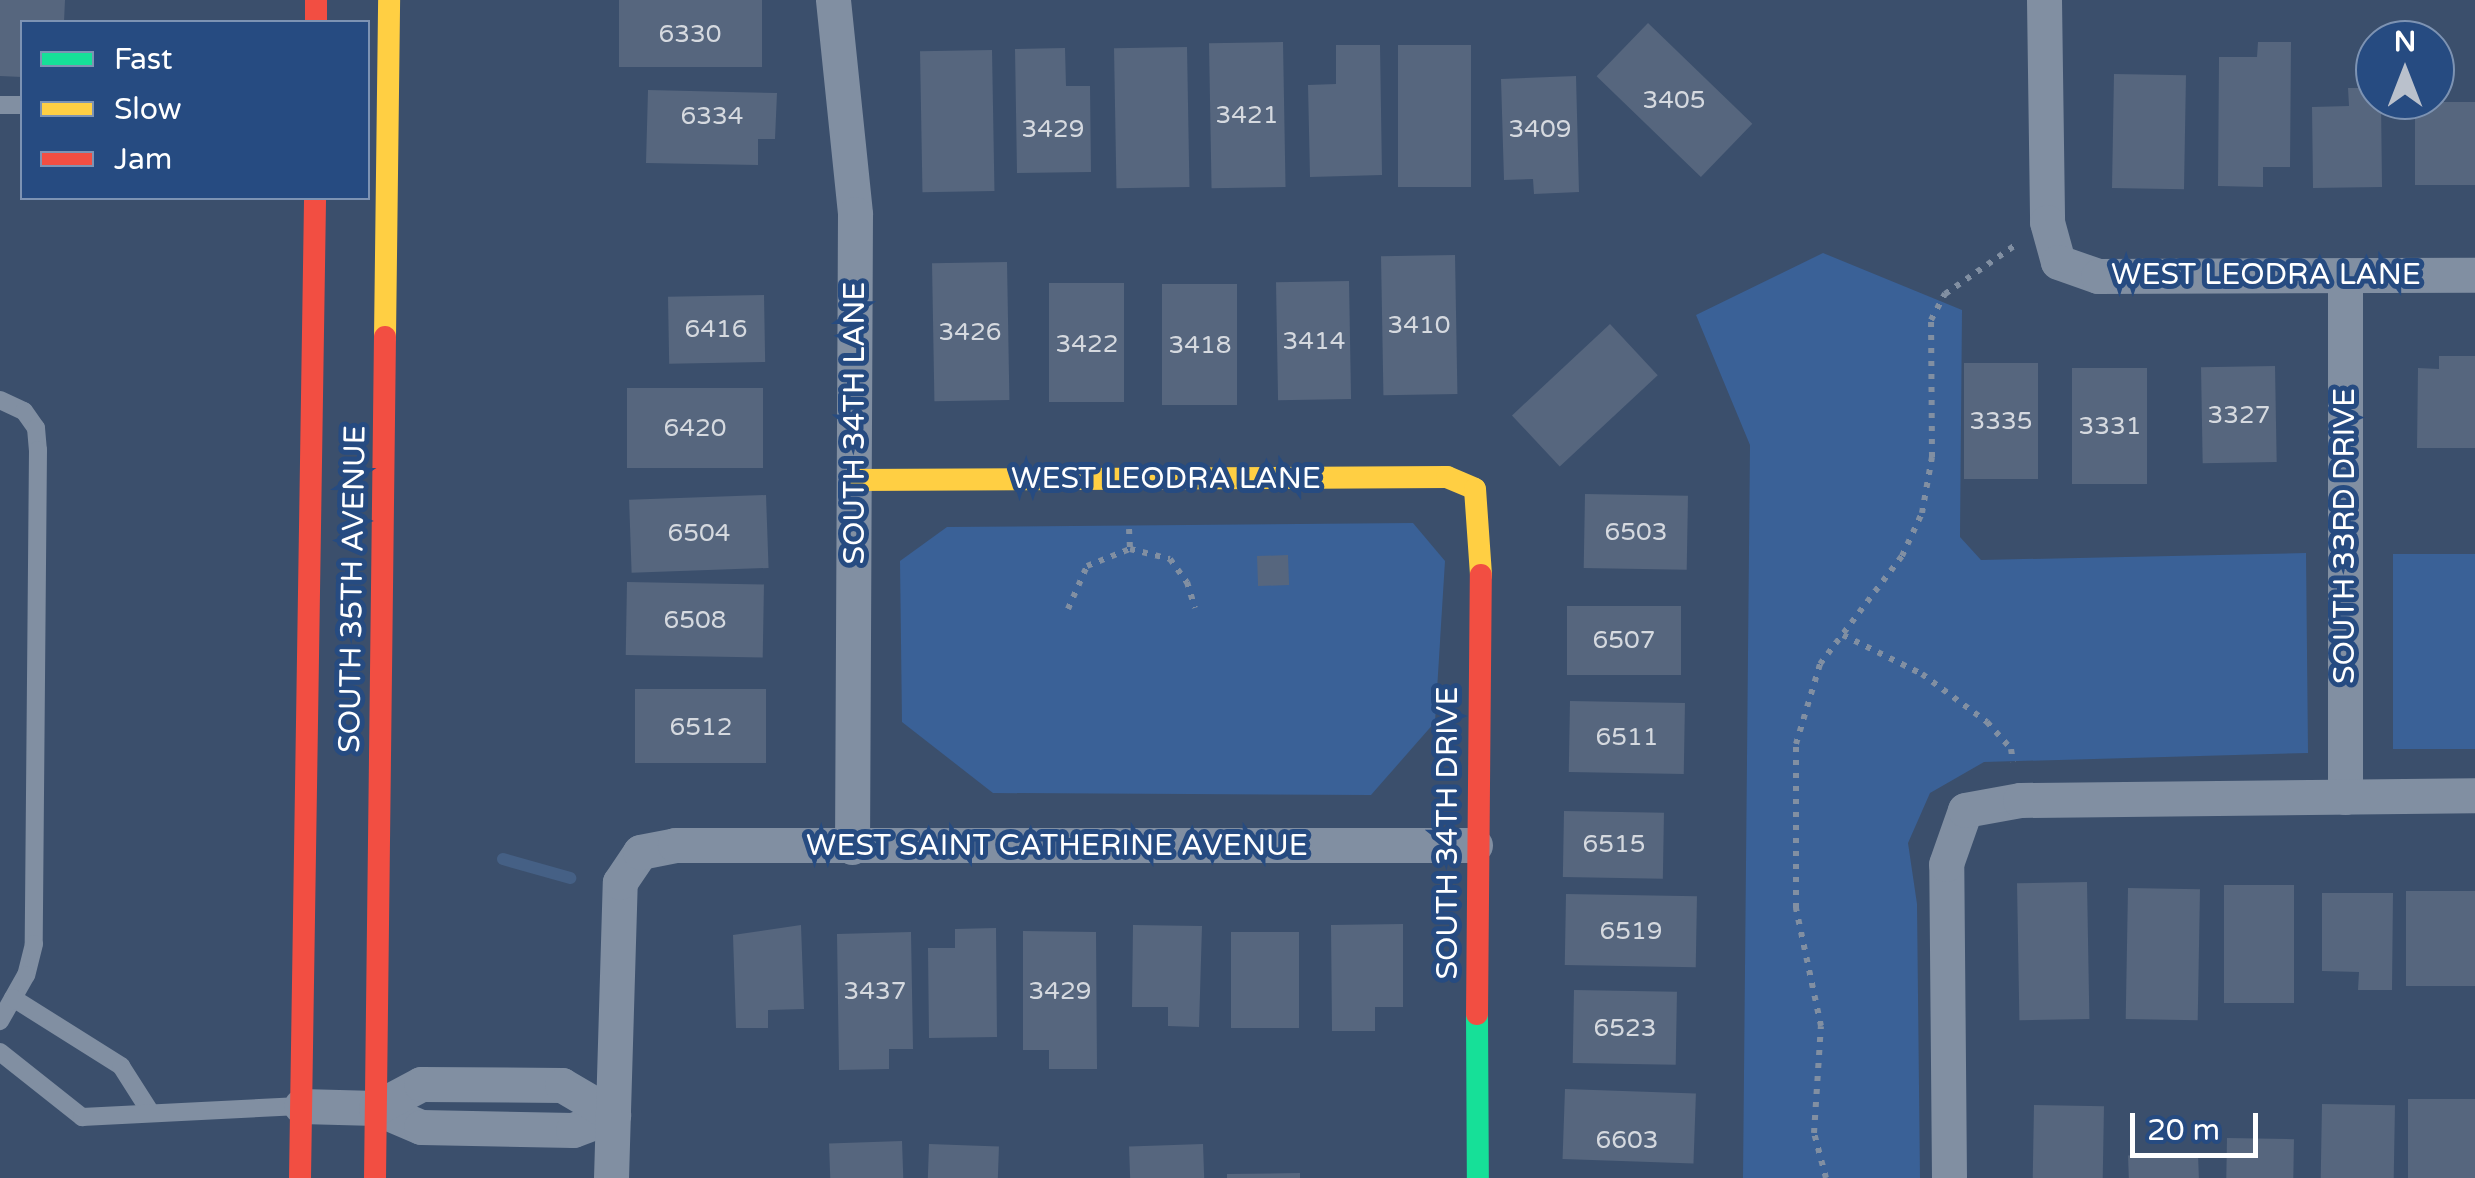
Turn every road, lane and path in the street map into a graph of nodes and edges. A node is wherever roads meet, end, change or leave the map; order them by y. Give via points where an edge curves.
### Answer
1 (389, 0) edge
2 (833, 0) edge
3 (2044, 0) edge
4 (315, 200) edge
5 (2047, 222) junction
6 (2345, 275) junction
7 (2475, 275) edge
8 (0, 400) edge
9 (855, 480) junction
10 (1475, 489) joint
11 (1129, 529) dead end
12 (1130, 548) junction
13 (1194, 608) dead end
14 (1068, 609) dead end
15 (1842, 635) junction
16 (2475, 795) edge
17 (2345, 797) junction
18 (2020, 800) junction
19 (1475, 846) junction
20 (852, 847) junction
21 (13, 998) junction
22 (0, 1020) edge
23 (0, 1052) edge
24 (301, 1106) junction
25 (376, 1108) junction
26 (149, 1110) junction
27 (613, 1115) junction
28 (300, 1178) edge
29 (374, 1178) edge
30 (611, 1178) edge
31 (1478, 1178) edge
32 (1826, 1178) edge
33 (1949, 1178) edge

1 - 25 main road, SOUTH 35TH AVENUE
2 - 9 street, SOUTH 34TH LANE via 855,214
3 - 5 street
4 - 24 main road, SOUTH 35TH AVENUE
5 - 6 street, WEST LEODRA LANE via 2058,262 2098,276
5 - 15 path via 1944,294 1931,320 1932,457 1922,513 1902,556
6 - 7 street, WEST LEODRA LANE
6 - 17 street, SOUTH 33RD DRIVE
8 - 21 lane via 24,411 36,428 38,450 36,901 34,944
9 - 10 main road, WEST LEODRA LANE via 1447,477
9 - 20 street, SOUTH 34TH LANE
10 - 19 main road, SOUTH 34TH DRIVE via 1482,523
11 - 12 path
12 - 13 path via 1170,559 1188,582
12 - 14 path via 1086,566
15 - 18 path via 1922,674 1987,722 2011,748
15 - 32 path via 1820,664 1796,744 1796,908 1821,1026 1814,1133
16 - 17 street
17 - 18 street
18 - 33 street via 1965,810 1946,864
19 - 20 street, WEST SAINT CATHERINE AVENUE
19 - 31 main road, SOUTH 34TH DRIVE
20 - 27 street, WEST SAINT CATHERINE AVENUE via 675,845 640,852 620,882
21 - 22 lane
21 - 26 lane via 121,1066
23 - 26 lane via 82,1117 111,1119
24 - 25 street
24 - 26 lane
24 - 28 main road, SOUTH 35TH AVENUE
25 - 27 street via 421,1084 562,1085
25 - 29 main road, SOUTH 35TH AVENUE
27 - 30 street

